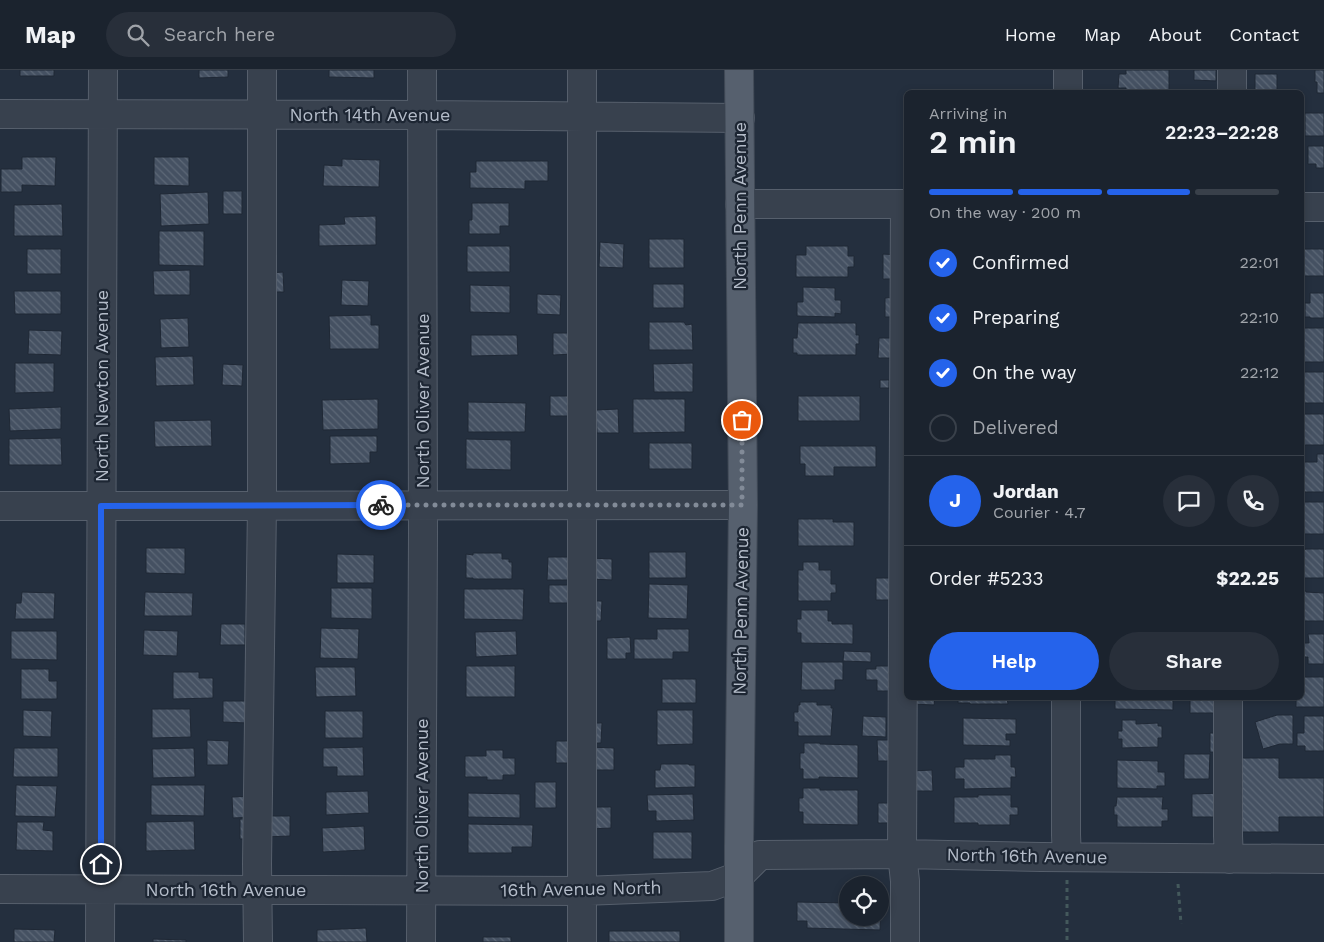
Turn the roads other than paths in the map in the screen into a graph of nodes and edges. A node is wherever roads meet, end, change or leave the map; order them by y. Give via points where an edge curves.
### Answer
1 (103, 70) edge
2 (262, 70) edge
3 (422, 70) edge
4 (582, 70) edge
5 (739, 70) edge
6 (1068, 70) edge
7 (1232, 70) edge
8 (1068, 90) edge
9 (1232, 90) edge
10 (0, 114) edge
11 (103, 115) junction
12 (262, 115) junction
13 (422, 115) junction
14 (582, 116) junction
15 (740, 118) junction
16 (740, 204) junction
17 (904, 204) edge
18 (1304, 207) edge
19 (1324, 207) edge
20 (262, 505) junction
21 (423, 505) junction
22 (582, 505) junction
23 (742, 505) junction
24 (0, 506) edge
25 (101, 506) junction
26 (904, 529) edge
27 (1066, 700) edge
28 (1228, 700) edge
29 (902, 854) junction
30 (1067, 857) junction
31 (1229, 860) junction
32 (1324, 860) edge
33 (740, 876) junction
34 (0, 889) edge
35 (101, 890) junction
36 (257, 890) junction
37 (421, 890) junction
38 (583, 891) junction
39 (100, 942) edge
40 (258, 942) edge
41 (421, 942) edge
42 (582, 942) edge
43 (739, 942) edge
44 (905, 942) edge

1 - 11 street, North Newton Avenue
2 - 12 street
3 - 13 street, North Oliver Avenue
4 - 14 street
5 - 15 main road, North Penn Avenue
6 - 8 street
7 - 9 street
10 - 11 street, North 14th Avenue
11 - 12 street, North 14th Avenue
11 - 25 street, North Newton Avenue
12 - 13 street, North 14th Avenue
12 - 20 street
13 - 14 street, North 14th Avenue
13 - 21 street, North Oliver Avenue
14 - 15 street, North 14th Avenue
14 - 22 street
15 - 16 main road, North Penn Avenue
16 - 17 street
16 - 23 main road, North Penn Avenue
18 - 19 street
20 - 21 street
20 - 25 street
20 - 36 street
21 - 22 street
21 - 37 street, North Oliver Avenue
22 - 23 street
22 - 38 street
23 - 33 main road, North Penn Avenue
24 - 25 street
25 - 35 street, North Newton Avenue
26 - 29 street
27 - 30 street
28 - 31 street
29 - 30 street, North 16th Avenue
29 - 33 street, North 16th Avenue via 760,855
29 - 44 street
30 - 31 street, North 16th Avenue
31 - 32 street, North 16th Avenue
33 - 38 street, 16th Avenue North via 712,886
33 - 43 main road, North Penn Avenue
34 - 35 street, North 16th Avenue
35 - 36 street, North 16th Avenue
35 - 39 street, North Newton Avenue
36 - 37 street, North 16th Avenue
36 - 40 street
37 - 38 street, 16th Avenue North
37 - 41 street, North Oliver Avenue
38 - 42 street

